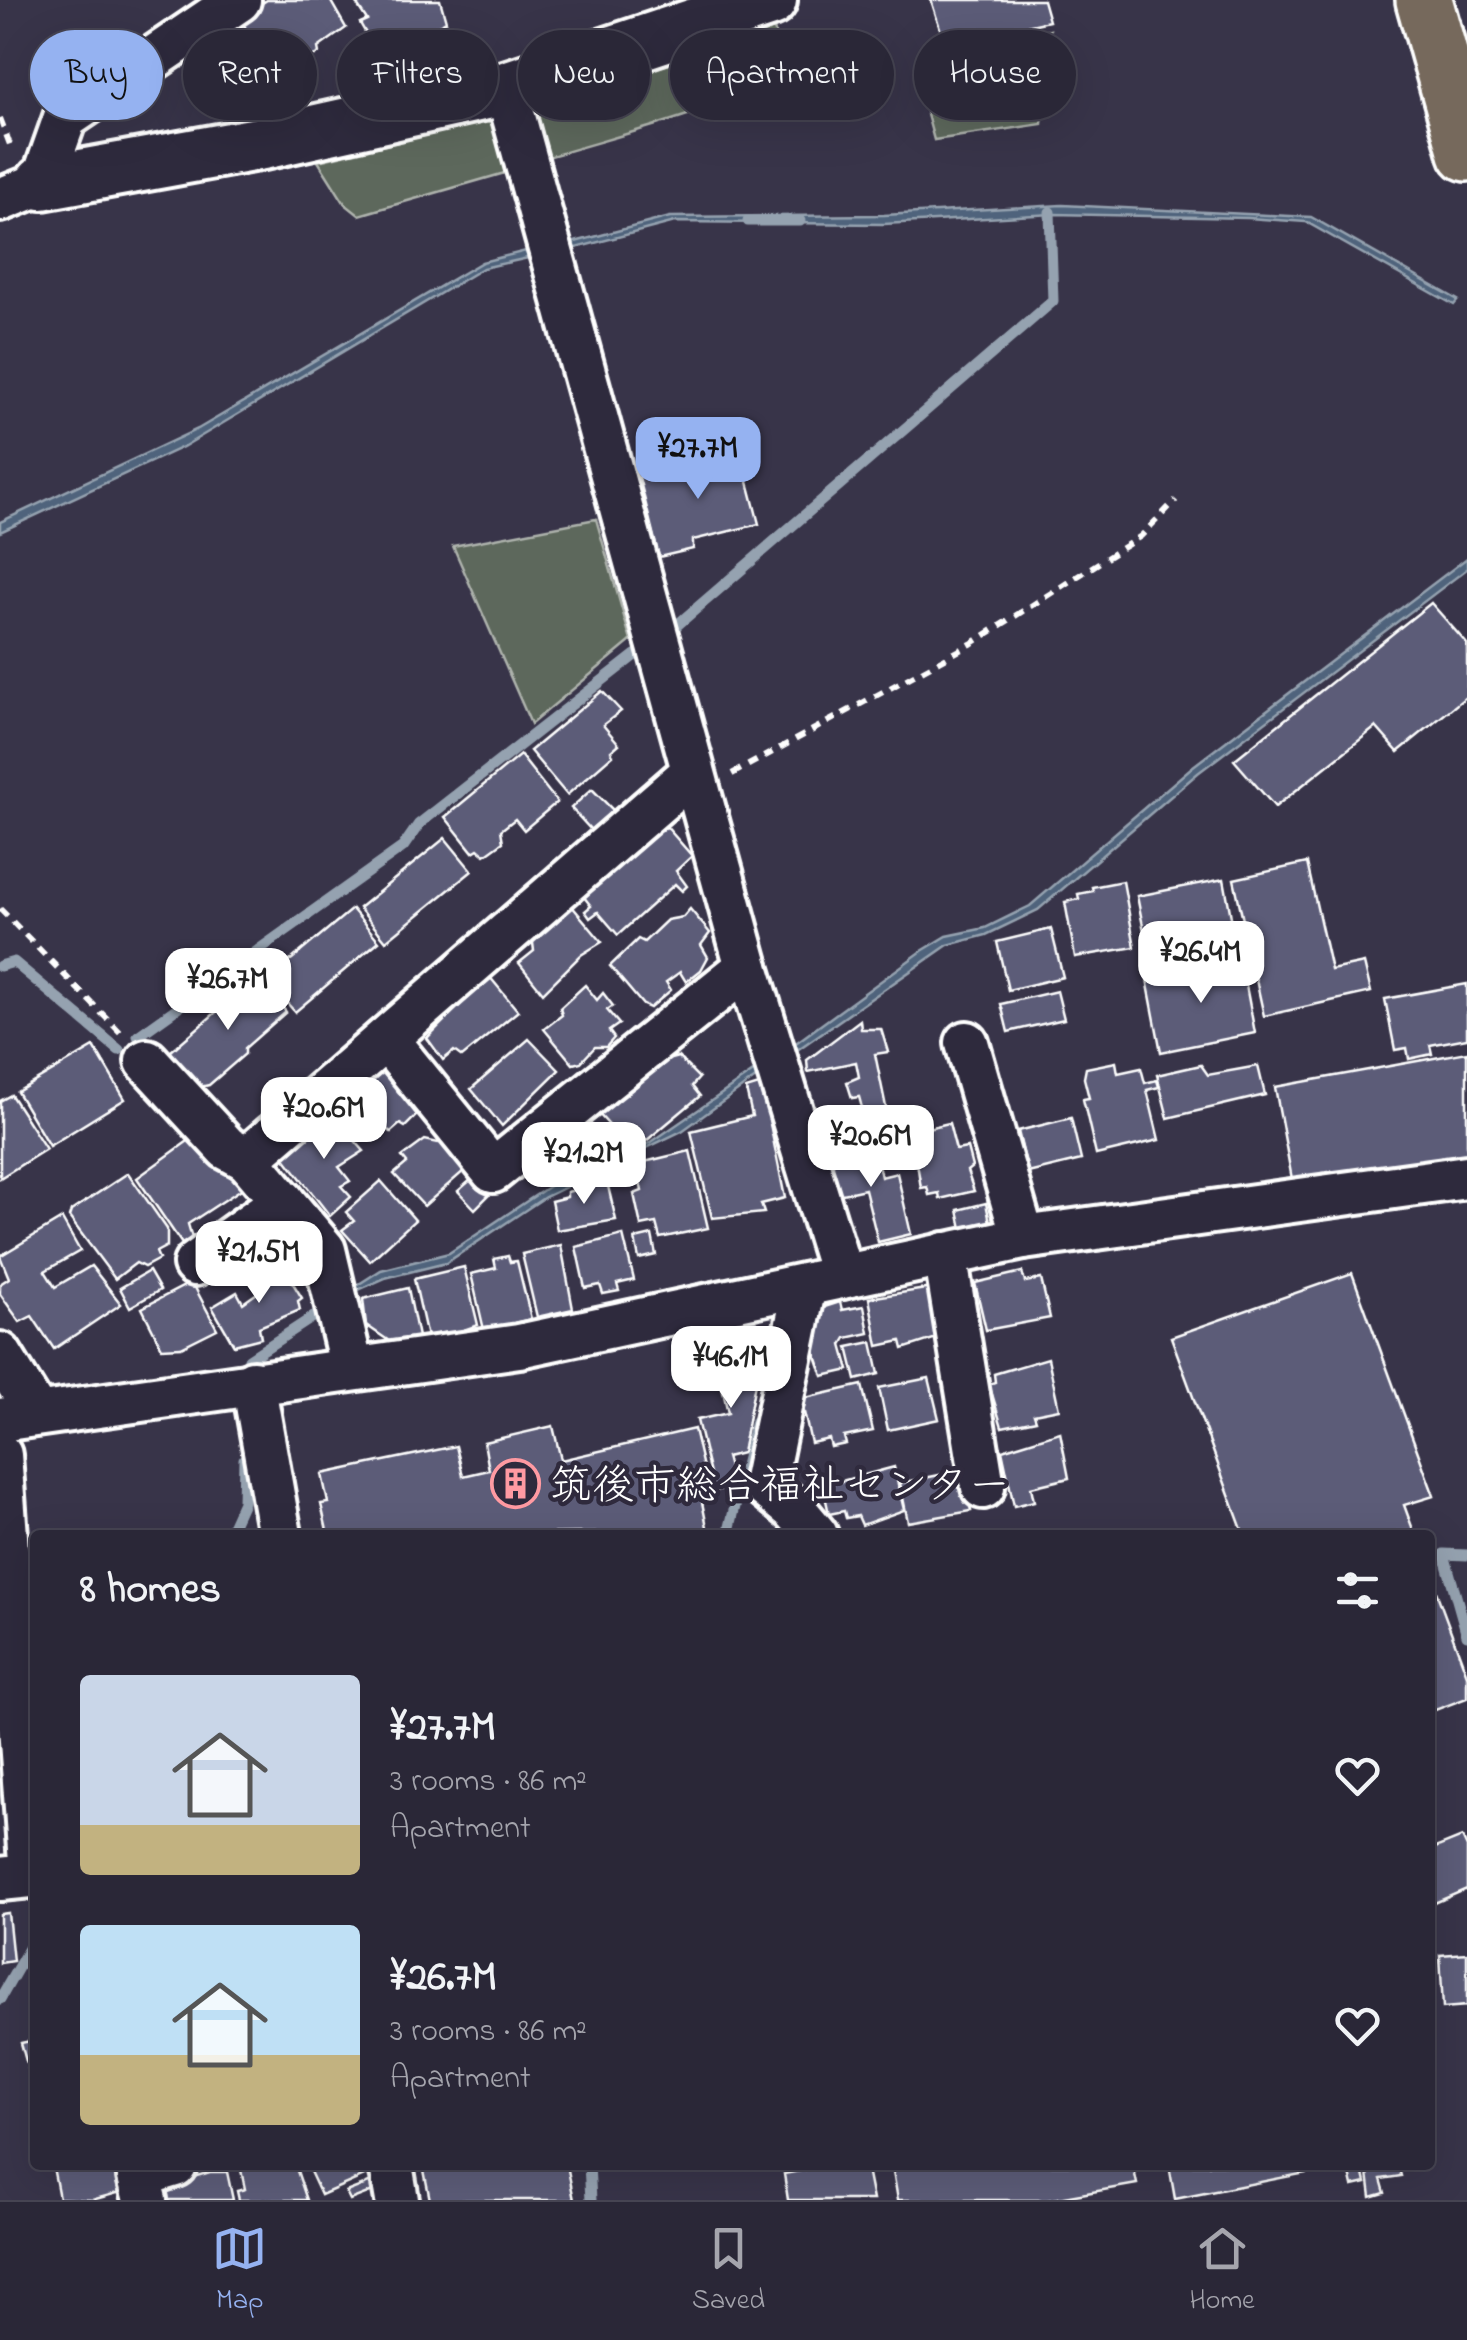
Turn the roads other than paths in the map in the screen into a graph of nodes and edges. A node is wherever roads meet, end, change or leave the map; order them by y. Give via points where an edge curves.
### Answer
1 (239, 0) edge
2 (770, 0) edge
3 (1424, 0) edge
4 (506, 88) junction
5 (1467, 152) edge
6 (21, 191) edge
7 (695, 782) junction
8 (748, 967) junction
9 (386, 1039) junction
10 (968, 1044) dead end
11 (147, 1062) road end
12 (247, 1159) junction
13 (1467, 1178) edge
14 (283, 1202) junction
15 (1023, 1238) junction
16 (945, 1254) junction
17 (195, 1264) dead end
18 (823, 1281) junction
19 (0, 1354) edge
20 (352, 1369) junction
21 (253, 1382) junction
22 (19, 1417) edge
23 (0, 1455) edge
24 (983, 1488) dead end
25 (279, 1530) edge
26 (812, 1530) edge
27 (26, 1684) edge
28 (30, 1838) edge
29 (30, 1876) edge
30 (0, 1879) edge
31 (159, 2170) edge
32 (392, 2170) edge
33 (146, 2200) edge
34 (397, 2200) edge

1 - 6 street via 65,118
2 - 4 street
3 - 5 highway
4 - 6 street
4 - 7 street
7 - 8 street
7 - 9 street
8 - 9 street via 493,1171
8 - 18 street
9 - 12 street
10 - 15 street
11 - 12 street via 227,1148
12 - 14 street
13 - 15 street
14 - 17 street
14 - 20 street via 324,1250
15 - 16 street
16 - 18 street
16 - 24 street
18 - 20 street via 519,1346
18 - 26 street via 764,1485
19 - 22 street
20 - 21 street
21 - 22 street
21 - 25 street
23 - 27 street
27 - 28 street
29 - 30 street
31 - 33 street via 139,2176
32 - 34 street

